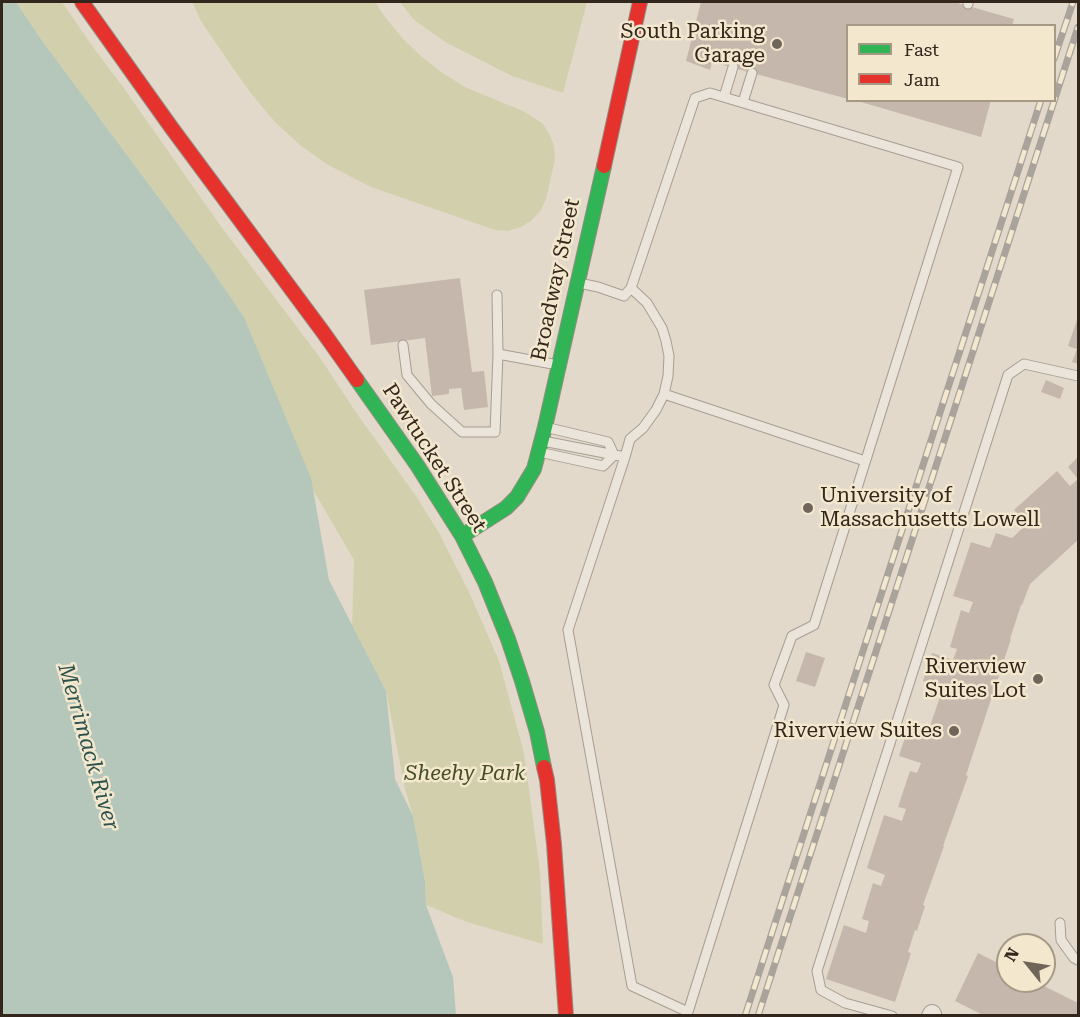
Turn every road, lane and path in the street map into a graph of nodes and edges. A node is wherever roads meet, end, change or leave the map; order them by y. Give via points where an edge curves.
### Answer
1 (82, 2) edge
2 (640, 2) edge
3 (733, 67) dead end
4 (752, 73) dead end
5 (724, 97) junction
6 (743, 102) junction
7 (578, 282) junction
8 (631, 288) junction
9 (497, 295) dead end
10 (403, 345) dead end
11 (498, 354) junction
12 (559, 365) junction
13 (1078, 376) edge
14 (664, 394) junction
15 (545, 427) junction
16 (540, 446) junction
17 (614, 455) junction
18 (624, 457) junction
19 (865, 461) junction
20 (462, 536) junction
21 (1060, 923) dead end
22 (1078, 960) edge
23 (566, 1016) edge
24 (891, 1016) edge

1 - 20 main road, Pawtucket Street via 337,351
2 - 7 main road, Broadway Street
3 - 5 lane
4 - 6 lane
5 - 6 lane
5 - 8 lane via 710,93 695,98
6 - 19 lane via 958,167
7 - 8 lane via 624,296
7 - 12 main road, Broadway Street
8 - 14 lane via 647,303 662,328 669,356
9 - 11 lane
10 - 11 lane via 407,375 462,432 495,432
11 - 12 lane
12 - 15 main road, Broadway Street
13 - 24 lane via 1024,364 1008,375 817,971 821,990
14 - 18 lane via 643,428 630,440
14 - 19 lane
15 - 16 main road, Broadway Street
15 - 17 lane via 608,442
16 - 17 lane
16 - 20 main road, Broadway Street via 534,469 517,497
17 - 18 lane
18 - 19 lane via 568,630 632,986 688,1012 784,705 774,685 792,636 814,625
20 - 23 main road, Pawtucket Street via 508,639 537,732 554,844
21 - 22 lane via 1061,940

